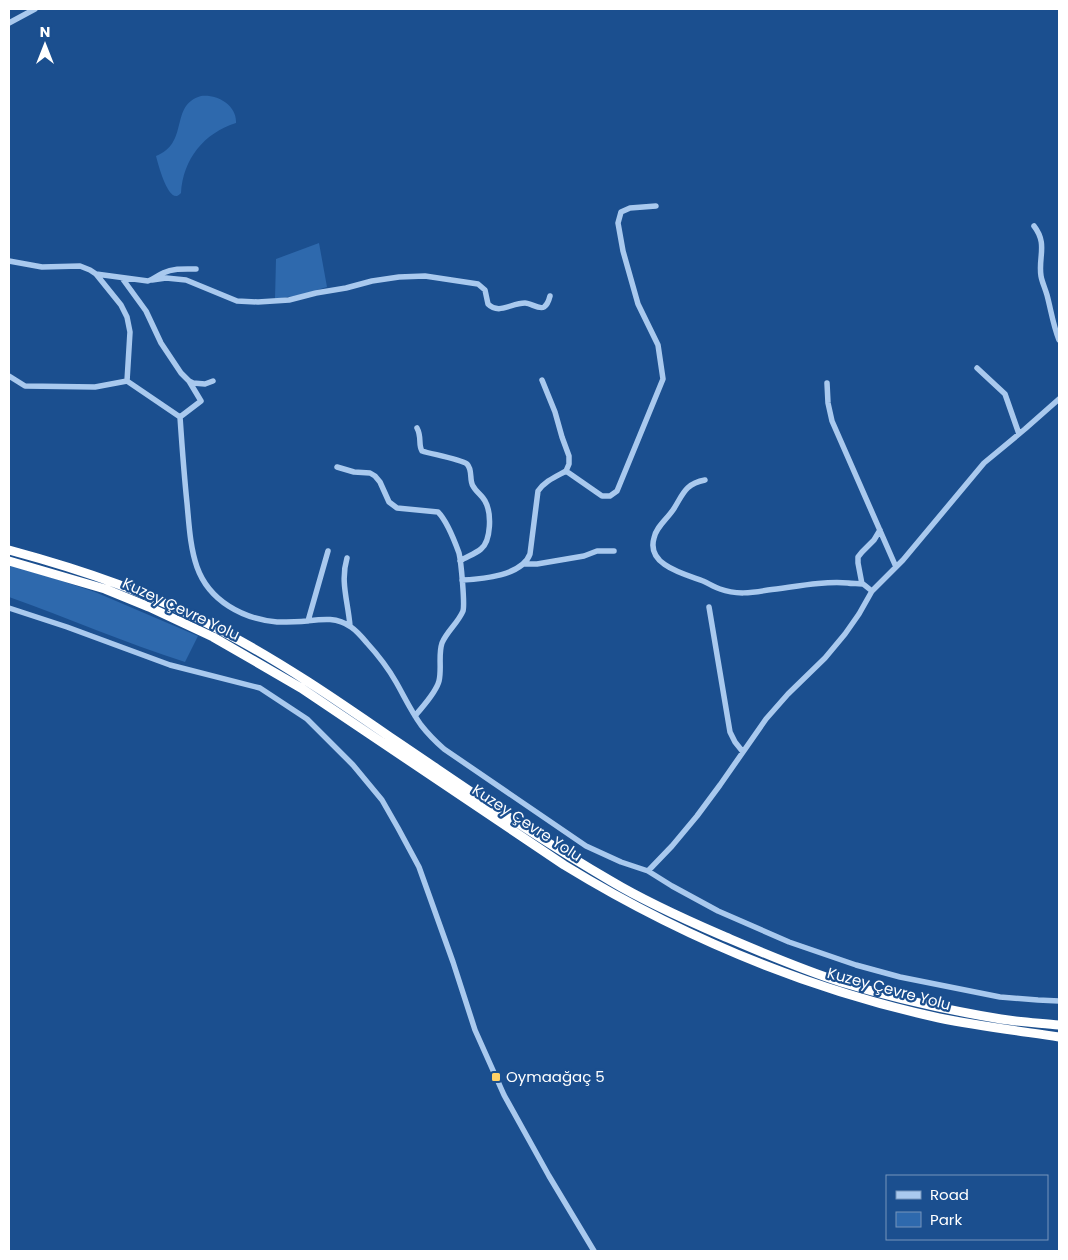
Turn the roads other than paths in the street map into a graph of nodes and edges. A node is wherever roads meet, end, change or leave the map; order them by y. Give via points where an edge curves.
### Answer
1 (35, 9) edge
2 (9, 23) edge
3 (656, 206) dead end
4 (1034, 226) dead end
5 (9, 261) edge
6 (196, 269) dead end
7 (96, 274) junction
8 (122, 278) junction
9 (152, 280) junction
10 (550, 296) dead end
11 (1059, 340) edge
12 (977, 368) dead end
13 (9, 376) edge
14 (542, 380) dead end
15 (127, 381) junction
16 (189, 381) junction
17 (213, 381) dead end
18 (827, 383) dead end
19 (1059, 399) edge
20 (180, 416) junction
21 (416, 428) dead end
22 (1019, 434) junction
23 (337, 467) dead end
24 (566, 471) junction
25 (704, 480) dead end
26 (880, 530) junction
27 (9, 550) edge
28 (614, 551) dead end
29 (328, 552) dead end
30 (347, 558) dead end
31 (9, 561) edge
32 (460, 561) junction
33 (523, 564) junction
34 (896, 567) junction
35 (462, 580) junction
36 (862, 584) junction
37 (872, 591) junction
38 (709, 607) dead end
39 (9, 608) edge
40 (308, 621) junction
41 (350, 626) junction
42 (415, 716) junction
43 (743, 752) junction
44 (648, 871) junction
45 (1059, 1001) edge
46 (1059, 1025) edge
47 (1059, 1038) edge
48 (594, 1251) edge

1 - 2 street
3 - 24 street via 621,212 618,223 638,304 658,345 663,379 616,494 602,496
4 - 11 street via 1042,242 1041,277
5 - 7 street via 42,267 80,266
6 - 9 street via 172,270
7 - 8 street
7 - 15 street via 127,317 130,332
8 - 9 street
8 - 16 street
9 - 10 street via 186,280 237,301 248,302 290,300 386,278 425,276 478,284 485,290 488,304 496,309 525,303 542,307
12 - 22 street via 1005,394
13 - 15 street via 26,386 95,387
14 - 24 street via 569,456
15 - 20 street
16 - 17 street via 201,384
16 - 20 street via 201,401
18 - 26 street via 832,421
19 - 22 street
20 - 40 street via 190,529 203,579 219,598 246,615 277,622
21 - 32 street via 422,451 468,466 472,485 487,505 489,528 486,543
22 - 34 street via 984,463
23 - 32 street via 375,476 389,502 397,508 438,512
24 - 33 street via 538,491 530,554
25 - 36 street via 685,490 655,533 653,549 664,564 719,589 740,594 835,582
26 - 34 street
26 - 36 street via 858,557
27 - 46 highway, Kuzey Çevre Yolu via 110,580 219,629 305,679 567,854 634,894 693,923 840,982 940,1007
28 - 33 street
29 - 40 street
30 - 41 street via 344,585
31 - 47 highway, Kuzey Çevre Yolu via 105,589 213,637 301,688 600,888 684,931 766,966 838,991 939,1018
32 - 35 street
33 - 35 street via 499,575
34 - 37 street
35 - 42 street via 464,606 442,643 438,684
36 - 37 street
37 - 43 street via 845,634 777,706
38 - 43 street via 730,732
39 - 48 street via 170,665 260,688 307,720 353,765 382,800 419,867 475,1030 504,1095
40 - 41 street via 329,619
41 - 42 street via 387,667
42 - 44 street via 444,749 576,840 607,857
43 - 44 street via 697,816
44 - 45 street via 734,918 834,959 982,994

